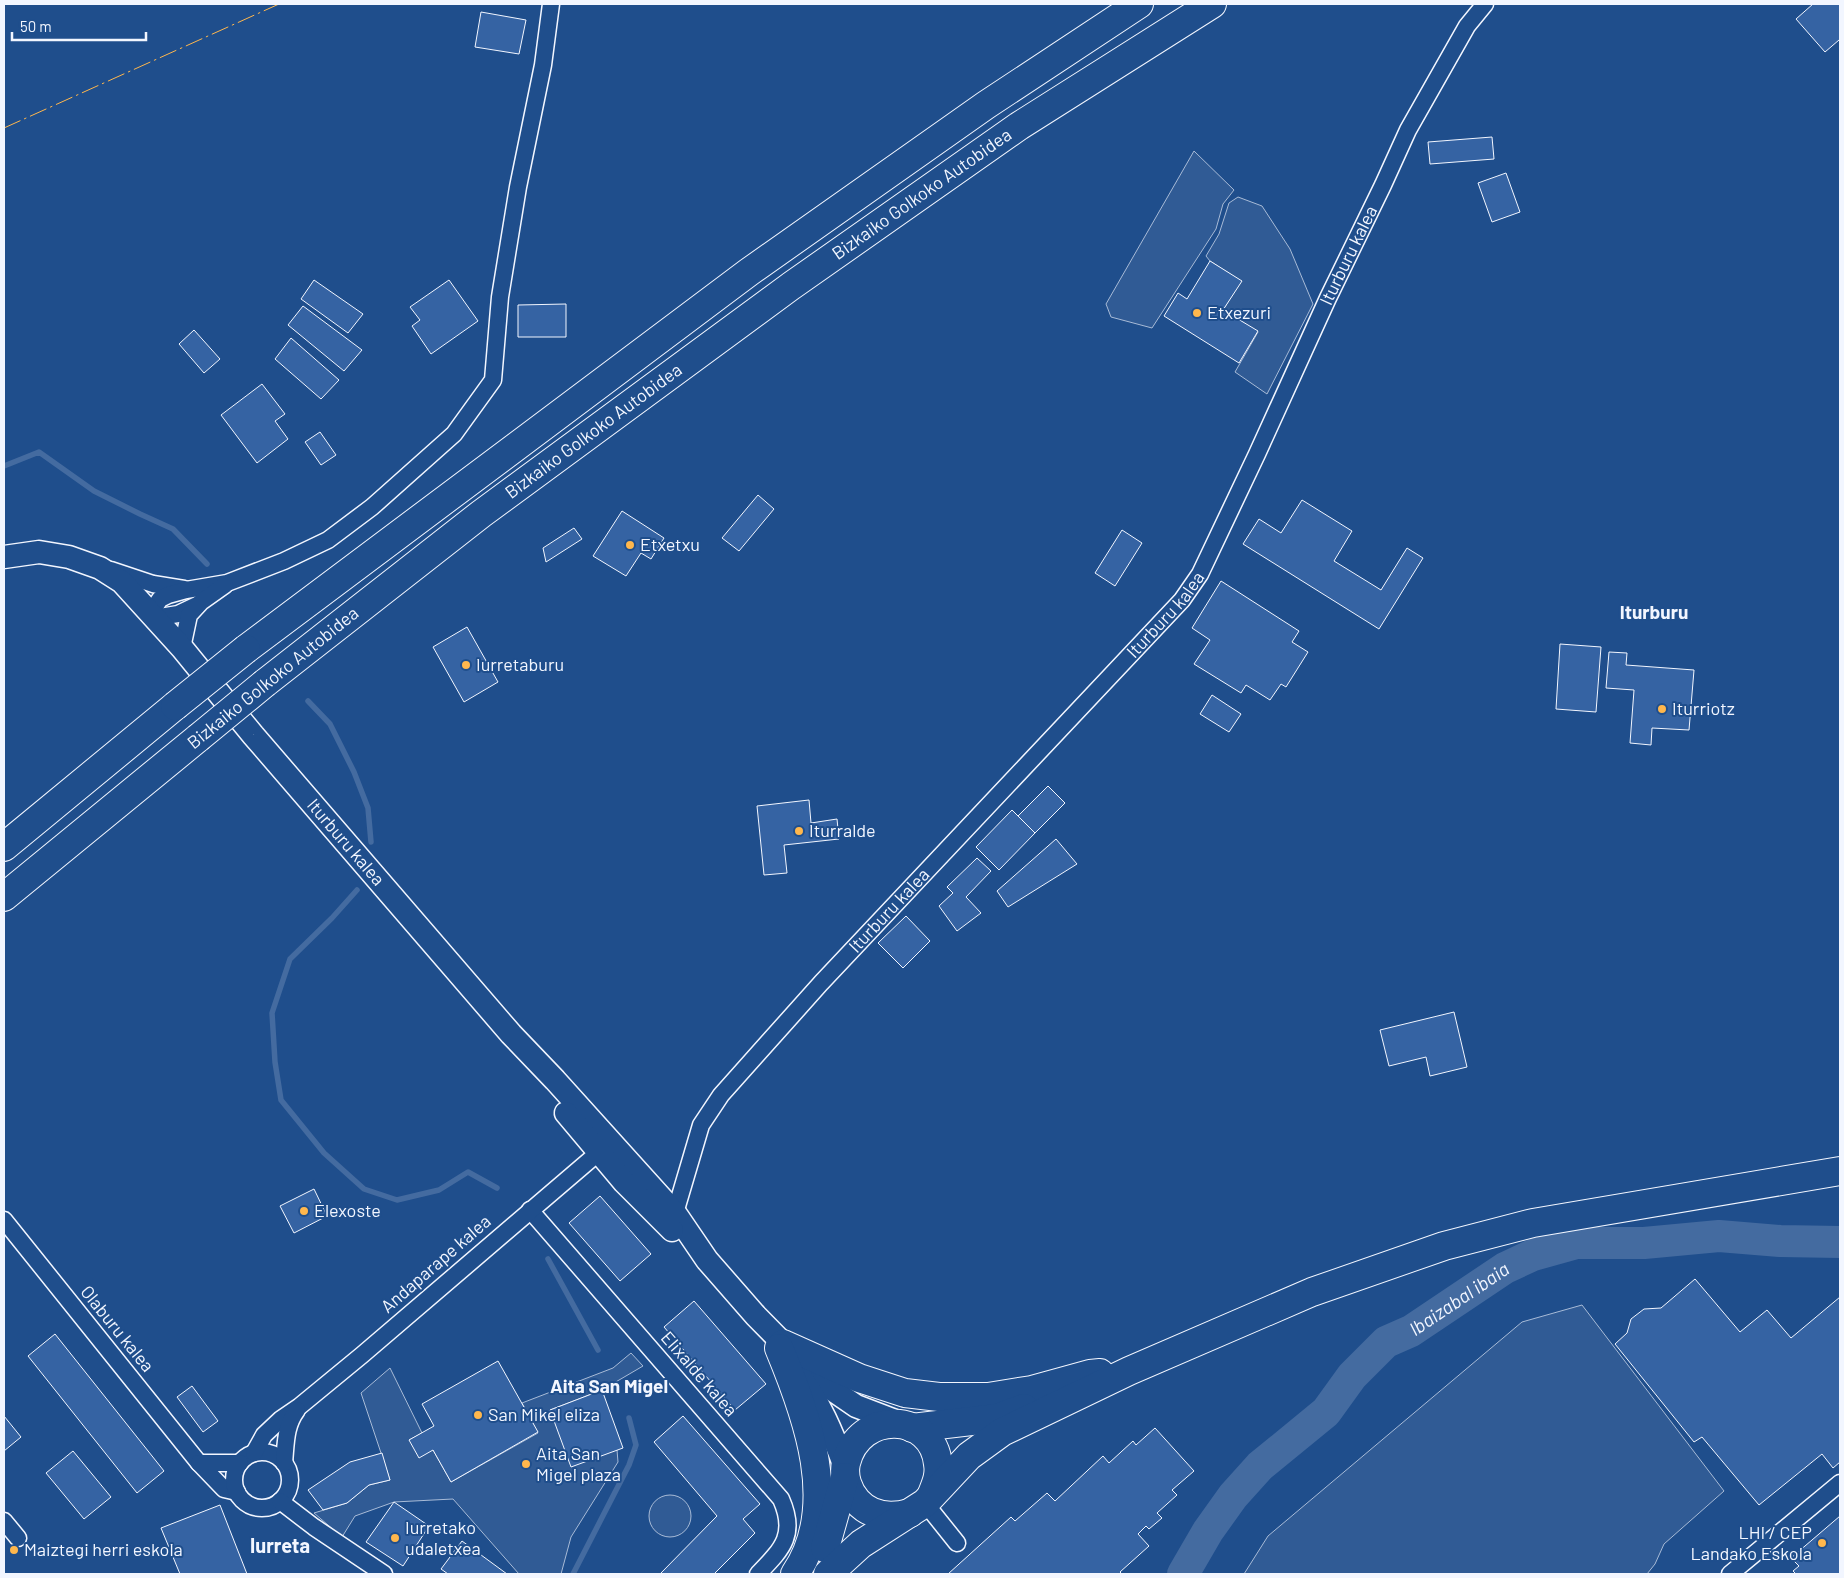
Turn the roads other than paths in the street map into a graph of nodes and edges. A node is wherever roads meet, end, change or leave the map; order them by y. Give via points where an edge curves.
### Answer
1 (551, 4) edge
2 (1139, 4) edge
3 (1212, 4) edge
4 (1485, 4) edge
5 (4, 557) edge
6 (100, 568) junction
7 (226, 583) junction
8 (186, 590) junction
9 (201, 602) junction
10 (152, 616) junction
11 (182, 648) junction
12 (4, 847) edge
13 (4, 897) edge
14 (511, 1034) junction
15 (550, 1076) junction
16 (598, 1153) junction
17 (1840, 1171) edge
18 (657, 1192) junction
19 (530, 1210) junction
20 (675, 1212) junction
21 (4, 1220) edge
22 (687, 1245) junction
23 (707, 1260) junction
24 (781, 1346) junction
25 (1128, 1371) junction
26 (300, 1406) junction
27 (908, 1426) junction
28 (254, 1453) junction
29 (199, 1463) junction
30 (240, 1463) junction
31 (284, 1463) junction
32 (845, 1472) junction
33 (1840, 1483) edge
34 (236, 1492) junction
35 (280, 1502) junction
36 (923, 1503) junction
37 (4, 1521) edge
38 (18, 1538) dead end
39 (957, 1543) dead end
40 (384, 1574) edge
41 (758, 1574) edge
42 (794, 1574) edge
43 (808, 1574) edge
44 (828, 1574) edge
45 (1730, 1574) edge

1 - 7 street via 543,66 500,297 493,380 454,434 372,507 328,540
2 - 12 highway, Bizkaiko Golkoko Autobidea, bridge via 986,105 749,272 246,649
3 - 13 highway, Bizkaiko Golkoko Autobidea, bridge via 1019,126 791,286 481,514 265,682
4 - 20 street, Iturburu kalea via 1467,26 1408,130 1200,574 1182,600 821,983 721,1095 701,1125
5 - 6 street, Iturburu kalea via 39,552 69,557
6 - 8 street
6 - 10 street, Iturburu kalea via 122,582
7 - 8 street
7 - 9 street
8 - 10 street via 160,600
9 - 10 street via 178,614
9 - 11 street via 189,615
10 - 11 street, Iturburu kalea
11 - 14 street, Iturburu kalea via 259,743
14 - 15 street
14 - 16 street via 554,1098
15 - 16 street via 560,1095 592,1134
15 - 18 street
16 - 18 street via 612,1157 640,1184
16 - 19 street, Andaparape kalea
16 - 22 street
17 - 25 highway via 1533,1223 1444,1246 1312,1292
18 - 20 street
19 - 26 street, Andaparape kalea
19 - 41 street, Elixalde kalea via 781,1499 787,1513 787,1537 780,1552
20 - 22 street
20 - 23 street
21 - 29 street, Olaburu kalea
22 - 23 street via 696,1255
23 - 24 street
24 - 25 highway via 905,1393 939,1397 988,1397 1032,1390 1090,1374
24 - 27 street via 821,1382 856,1406
24 - 32 street via 813,1394 831,1430
24 - 42 highway via 812,1444 817,1484 816,1516 810,1543
25 - 27 highway via 996,1418
25 - 36 highway via 1002,1432 969,1456
26 - 28 street, Andaparape kalea via 264,1435
26 - 31 street via 290,1420
27 - 32 highway via 887,1423 871,1428 849,1451
27 - 36 highway via 925,1437 934,1449 938,1464 938,1479
28 - 30 street
28 - 31 street via 270,1453
29 - 30 street
29 - 34 street, Olaburu kalea via 224,1489
30 - 34 street via 234,1477
31 - 35 street via 290,1479 286,1495
32 - 36 highway via 850,1491 869,1511 882,1516 896,1516
32 - 43 highway via 828,1539
33 - 45 street
34 - 35 street via 248,1505 256,1508
35 - 40 street
36 - 39 street
36 - 44 highway via 862,1544
37 - 38 street

